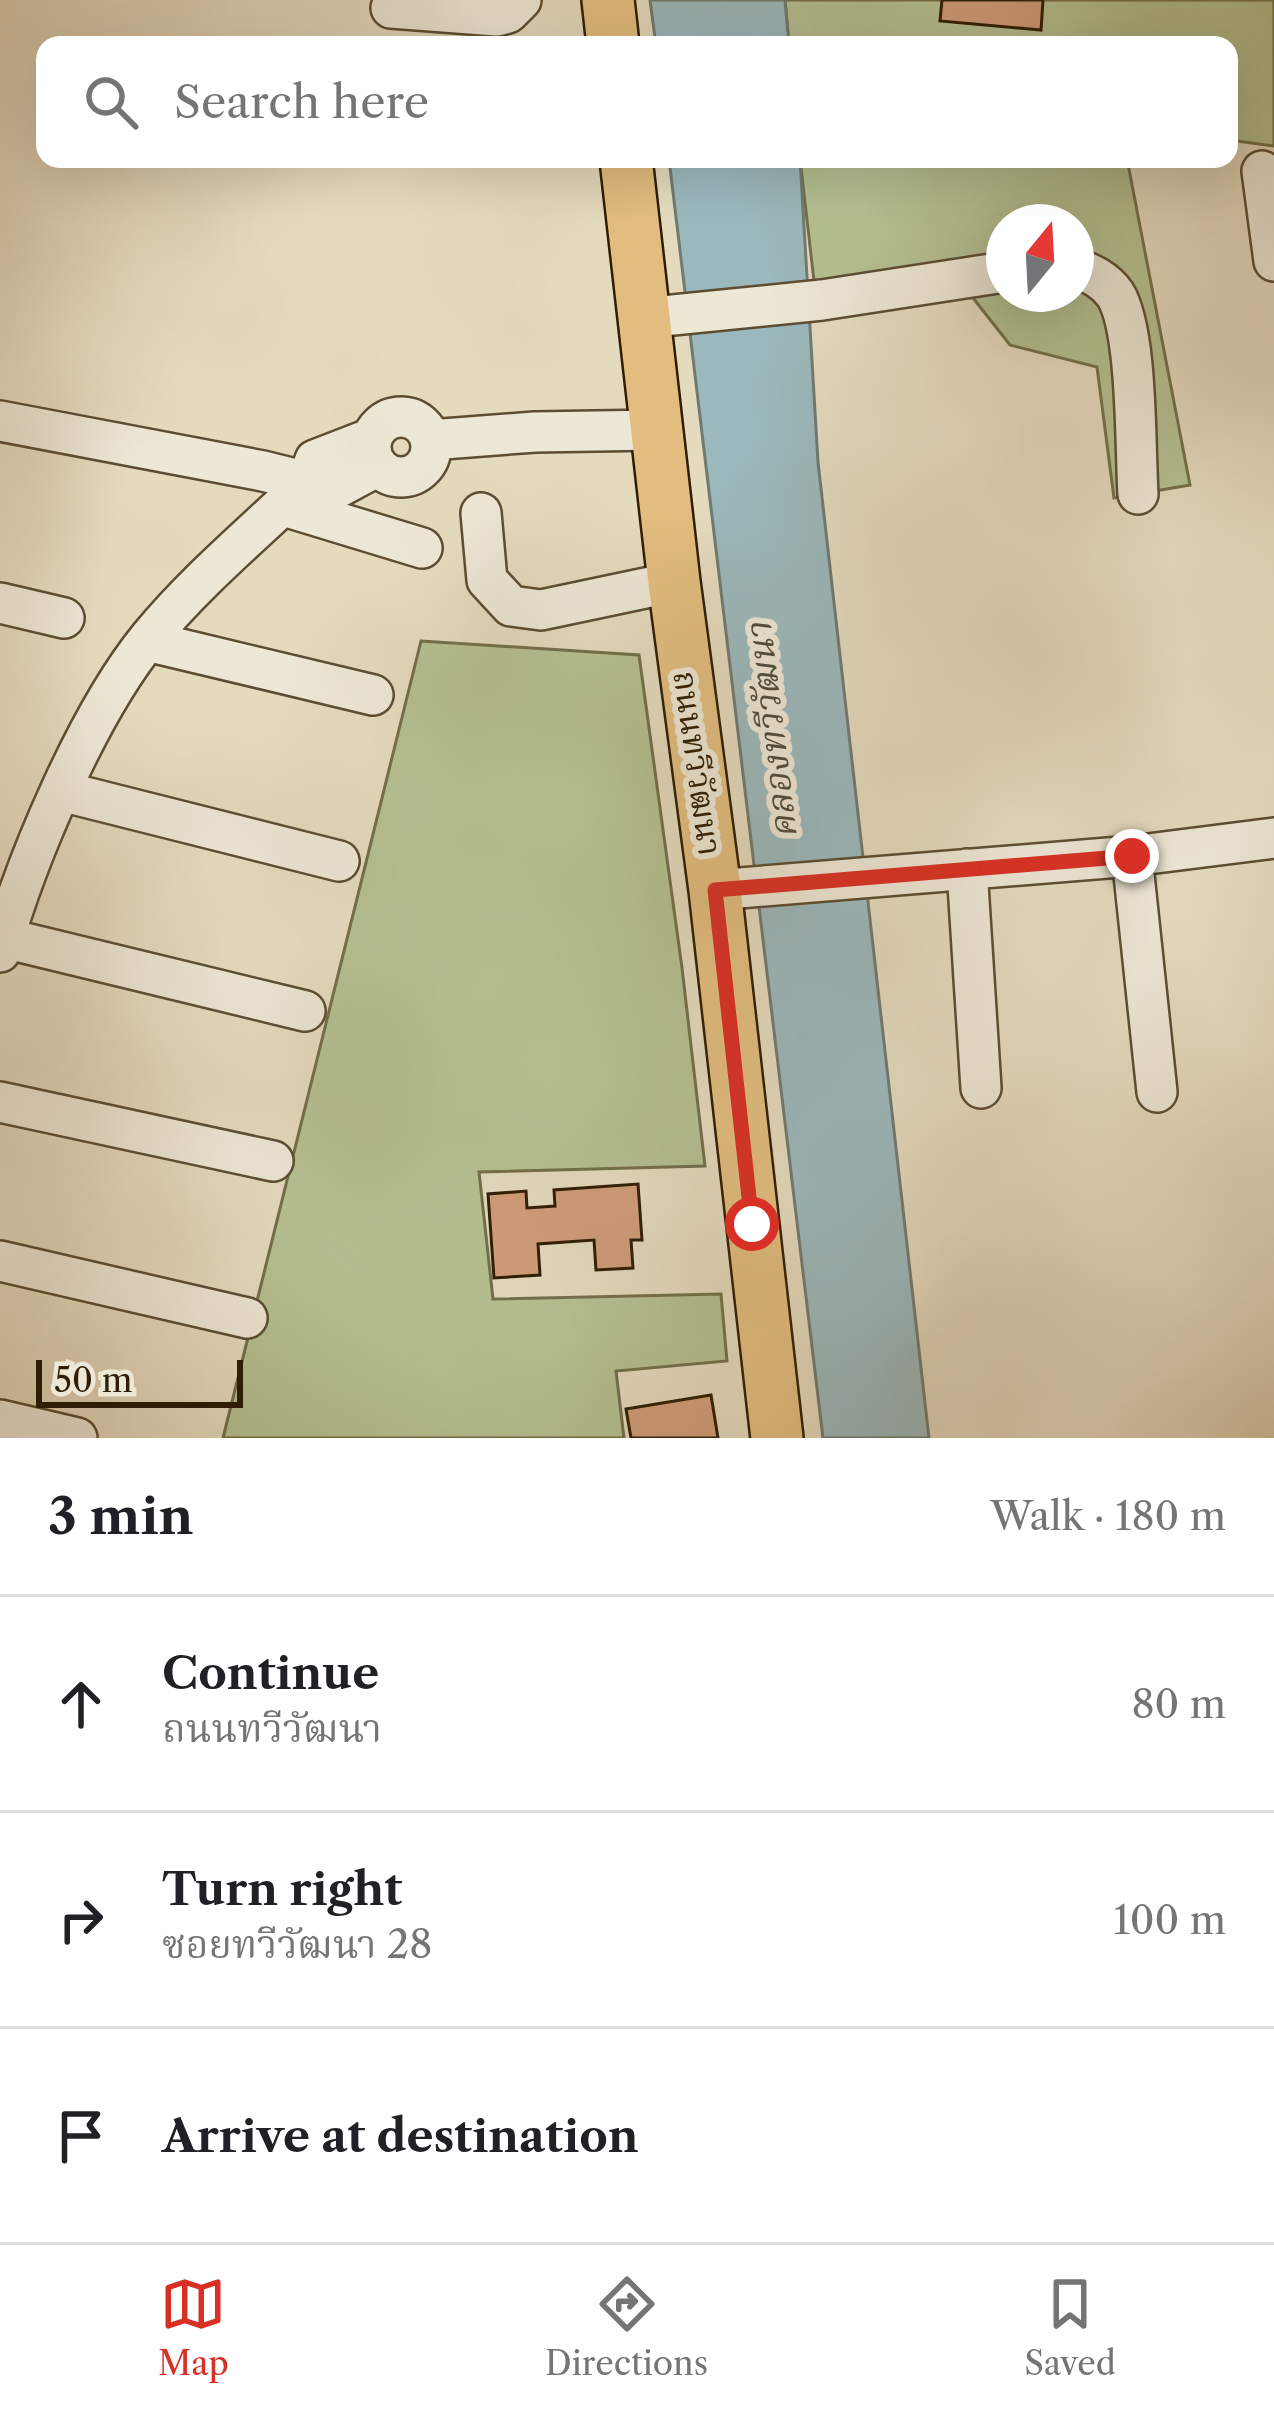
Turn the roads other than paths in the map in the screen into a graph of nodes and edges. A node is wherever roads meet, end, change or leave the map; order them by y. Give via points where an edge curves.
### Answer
1 (521, 0) edge
2 (608, 0) edge
3 (391, 8) dead end
4 (612, 36) edge
5 (627, 168) edge
6 (1262, 171) dead end
7 (1273, 248) edge
8 (986, 275) edge
9 (1094, 275) edge
10 (643, 317) junction
11 (0, 421) edge
12 (656, 430) junction
13 (295, 494) junction
14 (1138, 494) dead end
15 (481, 513) dead end
16 (422, 548) dead end
17 (674, 582) junction
18 (0, 603) edge
19 (64, 618) dead end
20 (147, 641) junction
21 (373, 694) dead end
22 (62, 791) junction
23 (1274, 838) edge
24 (1132, 856) junction
25 (339, 861) dead end
26 (967, 868) junction
27 (715, 890) junction
28 (2, 945) edge
29 (305, 1011) dead end
30 (981, 1088) dead end
31 (1156, 1092) dead end
32 (0, 1102) edge
33 (273, 1161) dead end
34 (0, 1261) edge
35 (247, 1318) dead end
36 (0, 1420) edge
37 (77, 1438) edge
38 (776, 1438) edge

1 - 3 street via 497,16
2 - 4 main road
5 - 10 main road, ถนนทวีวัฒนา
6 - 7 street
8 - 10 street
9 - 14 street via 1116,296 1128,328
10 - 12 main road, ถนนทวีวัฒนา
11 - 13 street
12 - 13 street via 430,440 420,423 402,417 383,422 375,452 315,460
12 - 17 main road, ถนนทวีวัฒนา
13 - 16 street
13 - 20 street
15 - 17 street via 487,580 511,606 541,610
17 - 27 main road, ถนนทวีวัฒนา
18 - 19 street
20 - 21 street
20 - 22 street
22 - 25 street
22 - 28 street
23 - 24 street
24 - 26 street
24 - 31 street
26 - 27 street
26 - 30 street
27 - 38 main road, ถนนทวีวัฒนา
28 - 29 street
32 - 33 street
34 - 35 street
36 - 37 street

